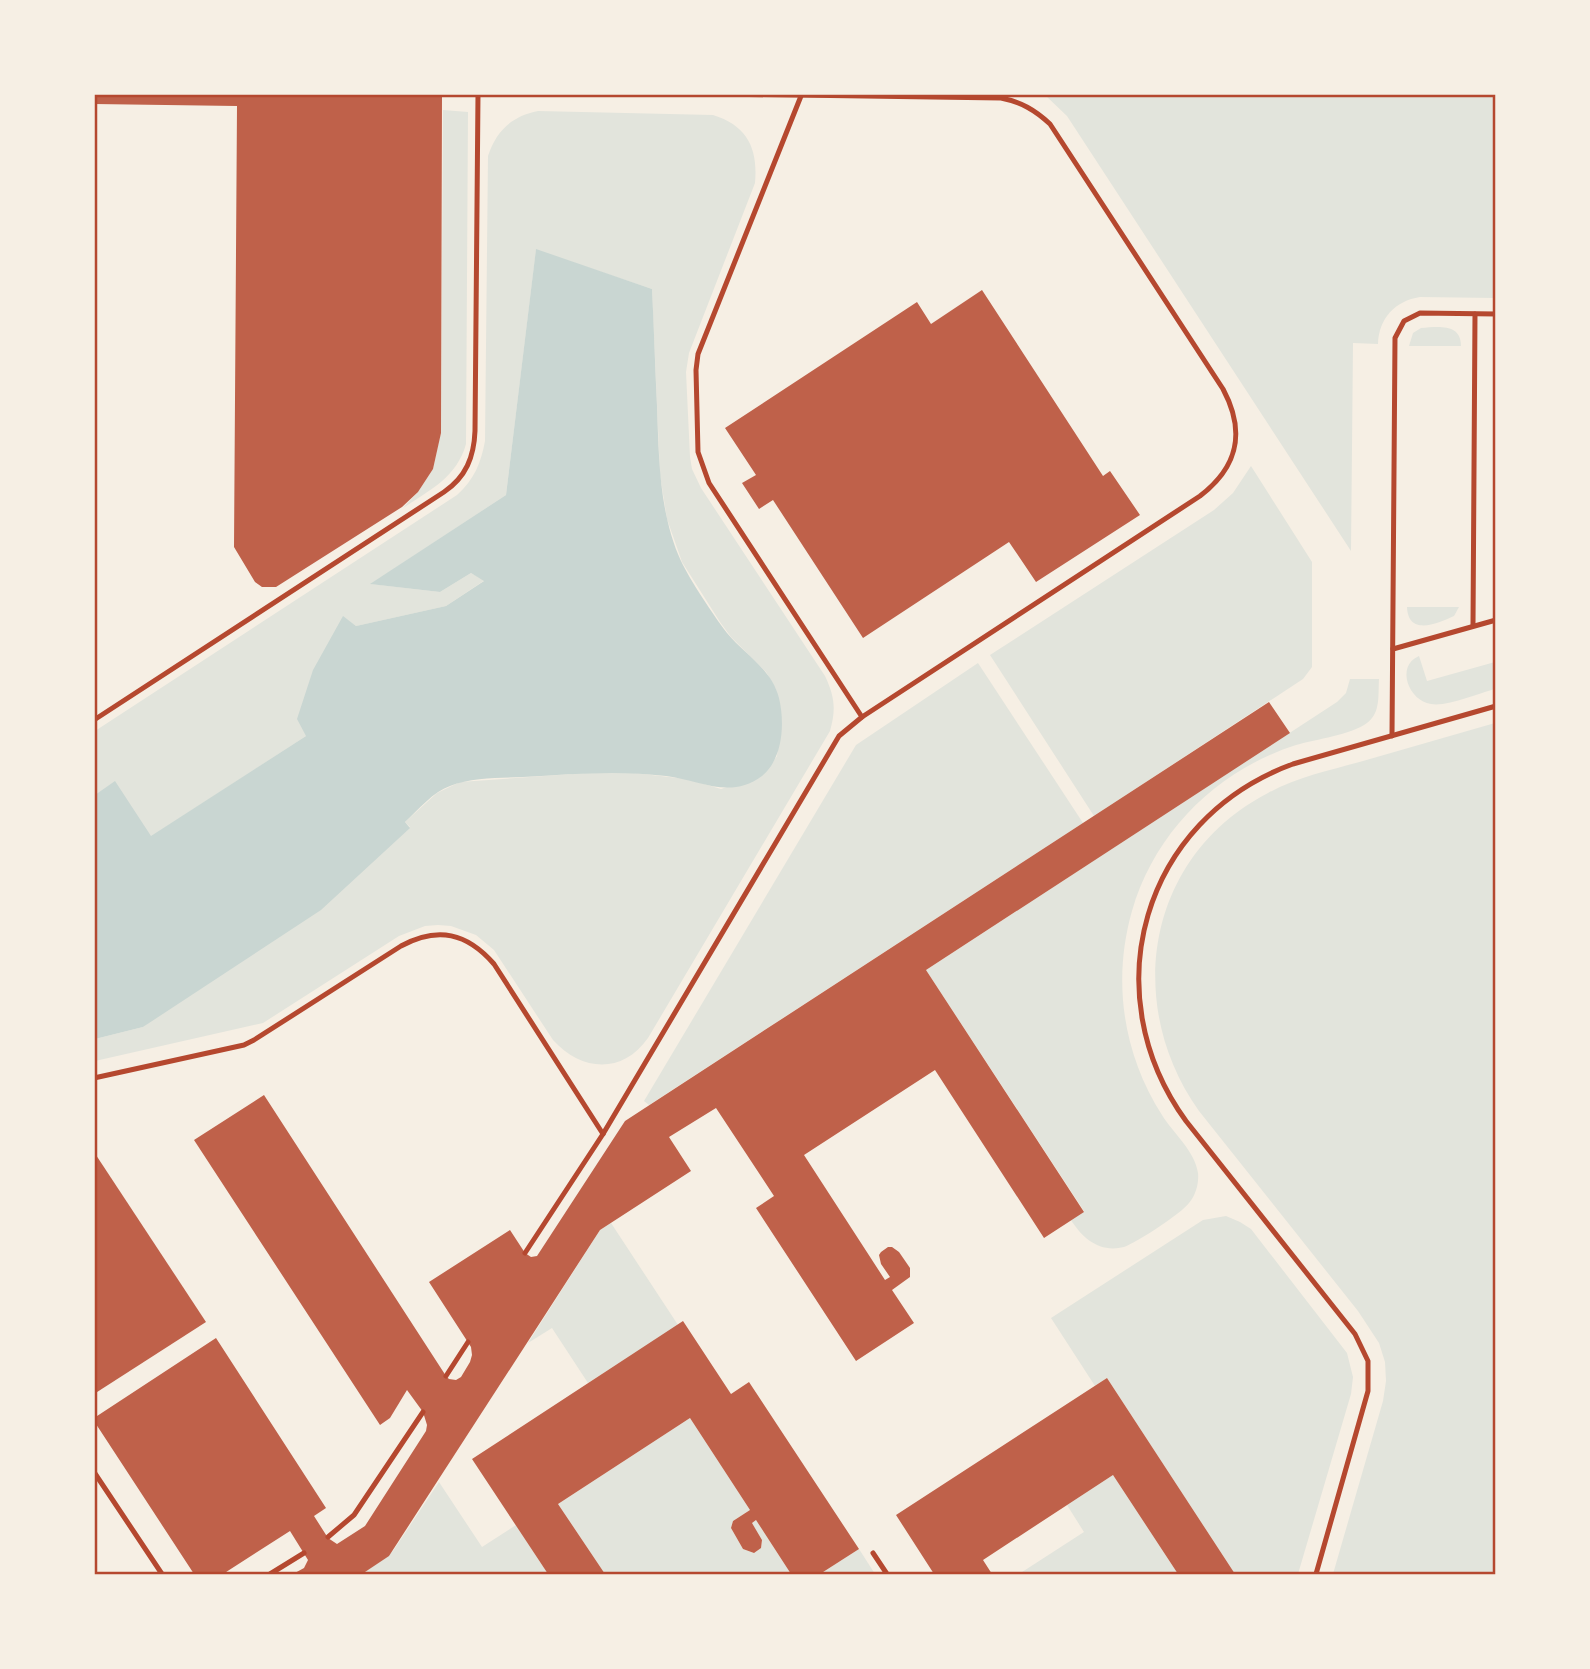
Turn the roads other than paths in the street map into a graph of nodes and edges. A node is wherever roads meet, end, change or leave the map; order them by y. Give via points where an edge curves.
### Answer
1 (478, 94) edge
2 (718, 94) edge
3 (801, 96) edge
4 (1475, 314) junction
5 (1496, 314) edge
6 (1496, 620) edge
7 (1473, 626) junction
8 (1393, 649) junction
9 (1496, 706) edge
10 (862, 717) junction
11 (94, 720) edge
12 (1392, 736) junction
13 (94, 1078) edge
14 (603, 1134) junction
15 (526, 1253) dead end
16 (468, 1342) dead end
17 (446, 1376) dead end
18 (423, 1412) dead end
19 (94, 1472) edge
20 (328, 1537) dead end
21 (304, 1553) dead end
22 (873, 1553) dead end
23 (162, 1574) edge
24 (270, 1574) edge
25 (887, 1574) edge
26 (1316, 1574) edge

1 - 11 lane via 475,431 473,453 464,473 444,492
2 - 3 lane
3 - 10 lane via 698,354 698,452 709,483
3 - 10 lane via 1001,98 1035,110 1050,124 1216,377 1236,421 1230,462 1209,489
4 - 5 lane
4 - 7 lane
4 - 8 lane via 1415,315 1404,321 1395,338
6 - 7 lane
7 - 8 lane
8 - 12 lane
9 - 12 lane
10 - 14 lane via 834,743
12 - 26 lane via 1275,771 1250,783 1198,825 1167,868 1145,922 1139,968 1138,997 1147,1045 1164,1087 1355,1334 1368,1361 1368,1391
13 - 14 lane via 244,1045 401,946 441,934 471,943 494,964
14 - 15 lane
16 - 17 lane
18 - 20 lane via 354,1515
19 - 23 lane
21 - 24 lane
22 - 25 lane

